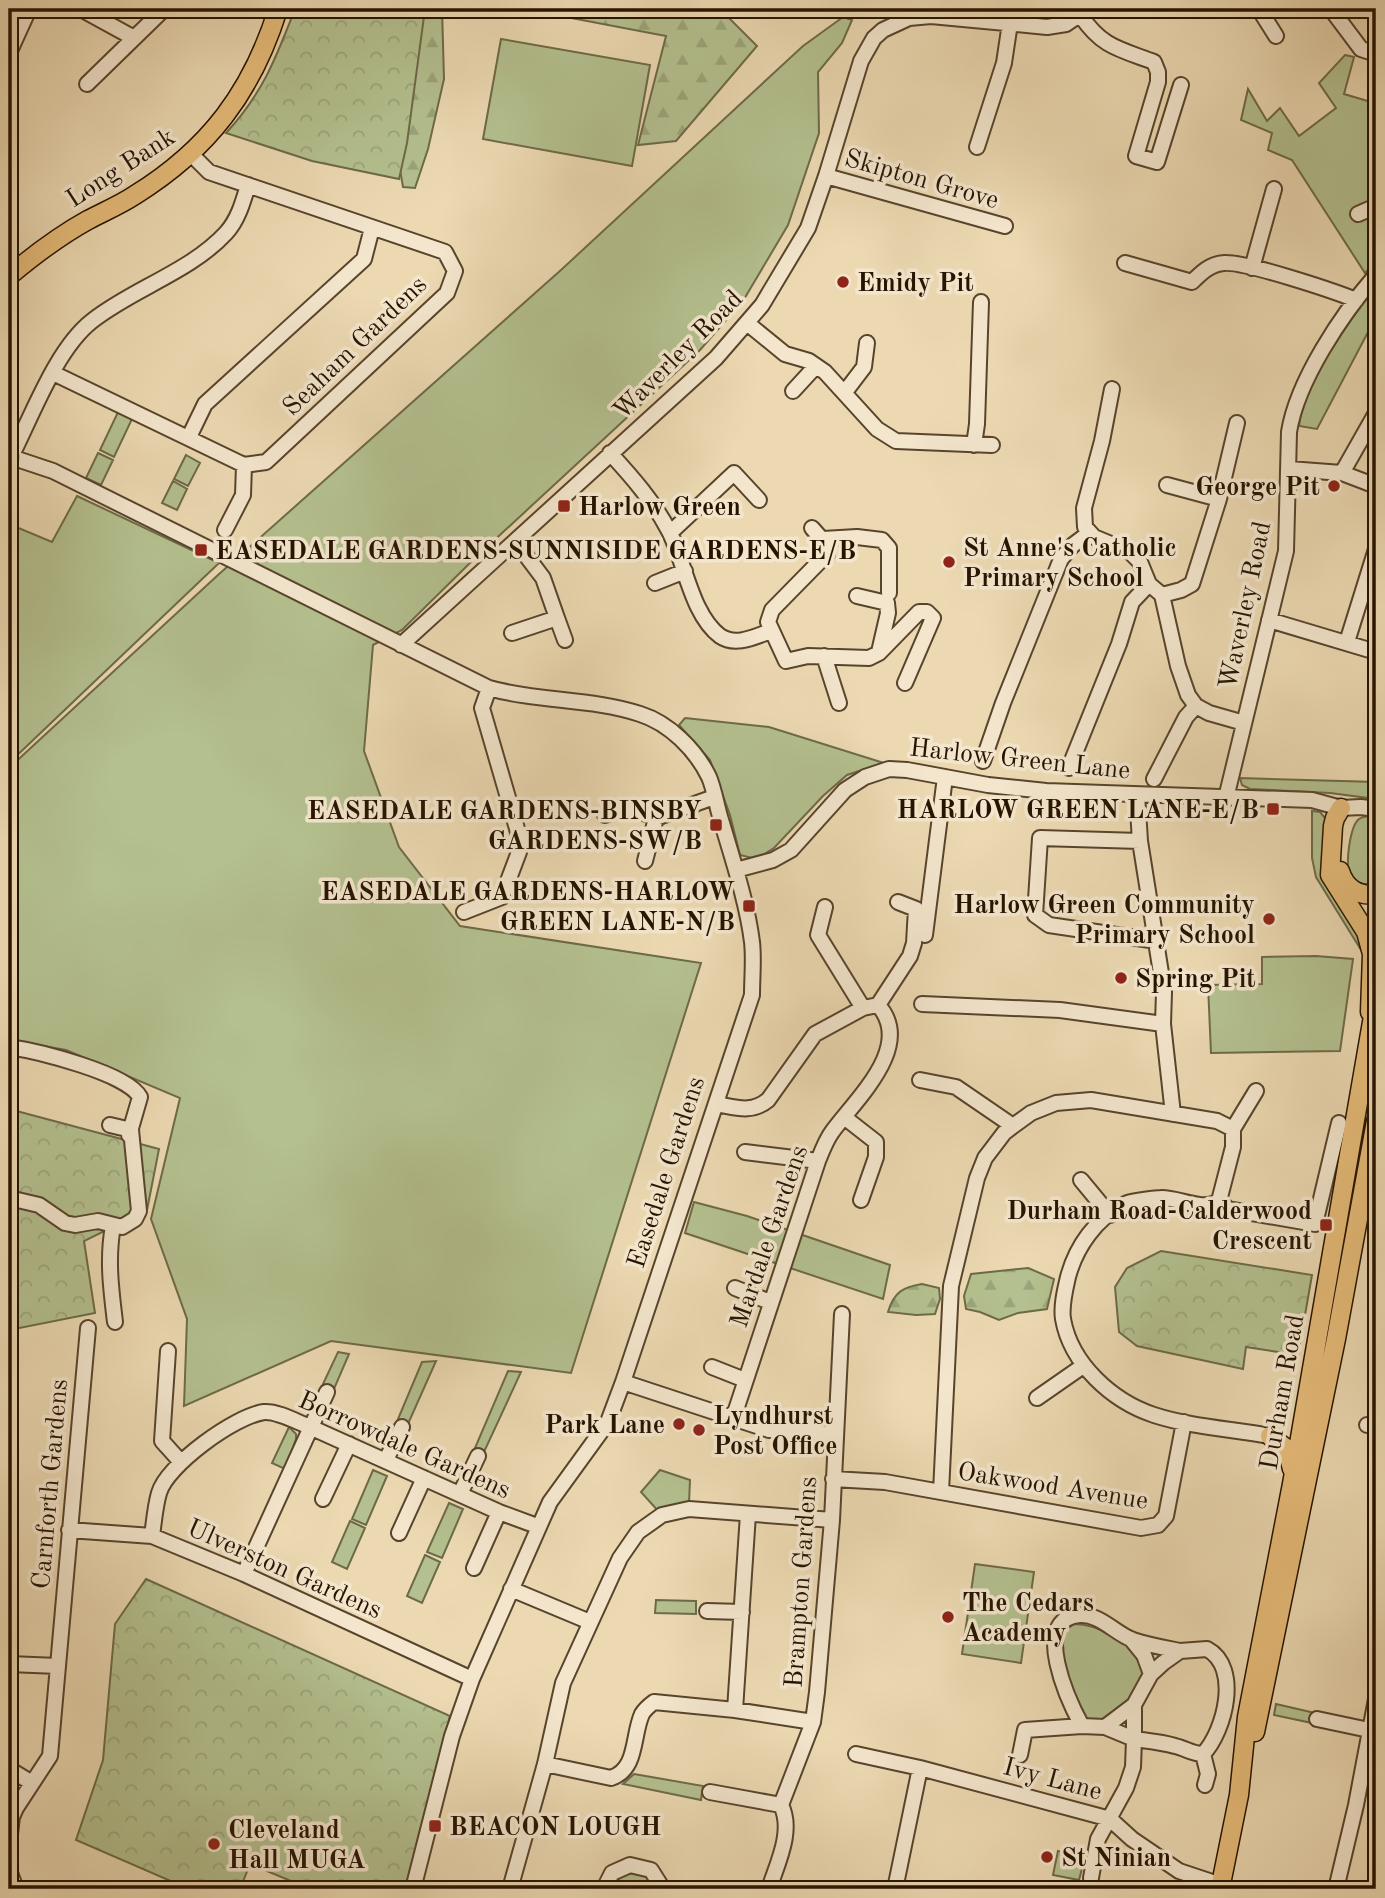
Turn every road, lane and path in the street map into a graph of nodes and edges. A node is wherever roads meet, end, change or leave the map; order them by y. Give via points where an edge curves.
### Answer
1 (29, 9) edge
2 (81, 9) edge
3 (164, 9) edge
4 (278, 9) edge
5 (1259, 9) edge
6 (1331, 9) edge
7 (1084, 12) edge
8 (1010, 23) junction
9 (1276, 36) dead end
10 (134, 38) junction
11 (9, 53) edge
12 (1376, 54) edge
13 (87, 84) dead end
14 (1181, 85) dead end
15 (977, 147) dead end
16 (191, 154) junction
17 (827, 176) junction
18 (248, 185) junction
19 (1274, 189) dead end
20 (1376, 206) edge
21 (1358, 214) dead end
22 (1004, 226) dead end
23 (372, 228) junction
24 (1125, 263) dead end
25 (1252, 268) junction
26 (1376, 275) edge
27 (9, 276) edge
28 (1356, 300) junction
29 (981, 302) dead end
30 (747, 323) junction
31 (867, 343) dead end
32 (816, 366) junction
33 (53, 373) junction
34 (1112, 388) dead end
35 (793, 391) dead end
36 (845, 392) junction
37 (1376, 413) edge
38 (1237, 423) dead end
39 (189, 437) junction
40 (974, 444) junction
41 (992, 445) dead end
42 (610, 453) junction
43 (9, 458) edge
44 (244, 465) junction
45 (1289, 469) junction
46 (1342, 473) junction
47 (1167, 485) dead end
48 (1376, 486) edge
49 (1219, 499) junction
50 (759, 500) dead end
51 (811, 528) dead end
52 (225, 530) dead end
53 (670, 533) junction
54 (1089, 533) junction
55 (823, 538) junction
56 (516, 542) junction
57 (1376, 549) edge
58 (685, 571) junction
59 (655, 583) dead end
60 (1149, 584) junction
61 (888, 593) dead end
62 (1162, 595) junction
63 (857, 596) dead end
64 (557, 618) junction
65 (1269, 620) junction
66 (771, 631) junction
67 (512, 633) dead end
68 (565, 640) dead end
69 (1347, 642) junction
70 (401, 645) junction
71 (1376, 652) edge
72 (878, 653) junction
73 (824, 656) junction
74 (905, 683) dead end
75 (489, 688) junction
76 (839, 703) dead end
77 (1196, 706) junction
78 (1244, 723) junction
79 (983, 761) dead end
80 (1069, 768) dead end
81 (945, 777) junction
82 (1154, 779) dead end
83 (1138, 795) junction
84 (714, 797) junction
85 (1226, 798) junction
86 (1341, 808) junction
87 (1376, 809) edge
88 (605, 815) dead end
89 (656, 818) junction
90 (1140, 841) junction
91 (645, 861) dead end
92 (736, 870) junction
93 (1376, 894) edge
94 (898, 902) dead end
95 (825, 907) dead end
96 (464, 912) dead end
97 (925, 934) dead end
98 (1157, 941) junction
99 (1376, 999) edge
100 (922, 1004) dead end
101 (878, 1005) junction
102 (863, 1008) junction
103 (1163, 1024) junction
104 (1368, 1038) junction
105 (9, 1047) edge
106 (920, 1080) dead end
107 (1256, 1090) dead end
108 (716, 1104) junction
109 (1173, 1114) junction
110 (844, 1117) junction
111 (1376, 1121) edge
112 (1339, 1123) dead end
113 (110, 1125) dead end
114 (1013, 1126) junction
115 (1233, 1129) junction
116 (131, 1138) junction
117 (745, 1152) dead end
118 (818, 1161) junction
119 (1082, 1180) dead end
120 (9, 1198) edge
121 (862, 1200) dead end
122 (1219, 1201) junction
123 (1110, 1215) junction
124 (113, 1226) junction
125 (734, 1288) dead end
126 (770, 1302) junction
127 (842, 1314) dead end
128 (115, 1322) dead end
129 (88, 1328) dead end
130 (168, 1350) dead end
131 (1083, 1366) junction
132 (712, 1367) dead end
133 (745, 1380) junction
134 (623, 1382) junction
135 (327, 1392) dead end
136 (1037, 1398) dead end
137 (1304, 1412) junction
138 (733, 1419) junction
139 (1184, 1422) junction
140 (310, 1427) junction
141 (402, 1427) dead end
142 (836, 1434) junction
143 (1270, 1436) junction
144 (349, 1444) junction
145 (478, 1456) dead end
146 (386, 1460) junction
147 (180, 1461) junction
148 (424, 1478) junction
149 (833, 1479) junction
150 (1292, 1484) junction
151 (941, 1492) junction
152 (460, 1494) junction
153 (323, 1499) dead end
154 (499, 1512) junction
155 (748, 1514) junction
156 (832, 1520) junction
157 (537, 1527) junction
158 (69, 1530) junction
159 (399, 1533) dead end
160 (152, 1536) junction
161 (474, 1568) dead end
162 (244, 1574) junction
163 (512, 1589) junction
164 (707, 1611) dead end
165 (742, 1612) junction
166 (590, 1622) junction
167 (1131, 1639) junction
168 (1181, 1651) junction
169 (9, 1664) edge
170 (58, 1666) junction
171 (1151, 1674) junction
172 (472, 1679) junction
173 (1376, 1699) edge
174 (1134, 1705) junction
175 (735, 1710) junction
176 (1317, 1719) dead end
177 (813, 1722) junction
178 (1082, 1726) junction
179 (1105, 1727) junction
180 (1369, 1730) junction
181 (1134, 1739) junction
182 (856, 1754) dead end
183 (1203, 1754) junction
184 (1020, 1755) dead end
185 (545, 1764) junction
186 (920, 1768) junction
187 (9, 1769) edge
188 (1361, 1778) junction
189 (1376, 1782) edge
190 (32, 1783) junction
191 (1205, 1785) dead end
192 (710, 1791) dead end
193 (1239, 1795) junction
194 (780, 1805) junction
195 (1110, 1819) junction
196 (9, 1843) edge
197 (9, 1870) edge
198 (1091, 1878) dead end
199 (1221, 1887) edge
200 (16, 1889) edge
201 (413, 1889) edge
202 (510, 1889) edge
203 (604, 1889) edge
204 (663, 1889) edge
205 (769, 1889) edge
206 (895, 1889) edge
207 (1336, 1889) edge

1 - 11 street
2 - 10 street
3 - 10 street
4 - 16 main road, Long Bank via 242,92
5 - 9 street
6 - 12 street via 1361,49
7 - 8 street, Waverley Road via 1066,24 1047,27
7 - 14 street via 1094,34 1109,46 1154,62 1158,72 1136,156 1157,162
8 - 15 street via 1004,63
8 - 17 street, Waverley Road via 930,16 909,18 883,30 861,61
10 - 13 street
16 - 18 street, Seaham Gardens via 209,172
16 - 27 main road, Long Bank via 132,197 43,247
17 - 22 street, Skipton Grove
17 - 30 street, Waverley Road via 808,228
18 - 23 street, Seaham Gardens
18 - 33 street via 226,233 191,261 92,320 68,344
19 - 25 street
20 - 21 street
23 - 39 street via 364,259 205,404
23 - 44 street, Seaham Gardens via 445,253 455,271 447,293 266,462
24 - 25 street via 1192,282 1216,264
25 - 28 street
26 - 28 street, Waverley Road
28 - 45 street, Waverley Road via 1301,391 1289,432
29 - 40 street
30 - 32 street via 787,356
30 - 42 street, Waverley Road via 716,358
31 - 36 street via 864,367
32 - 35 street
32 - 36 street
33 - 39 street
33 - 43 street
34 - 54 street via 1084,508 1083,521
36 - 40 street via 882,434 894,441
37 - 46 street
38 - 49 street
39 - 44 street
40 - 41 street
42 - 53 street
42 - 56 street, Waverley Road
43 - 70 street, Easedale Gardens via 53,471
44 - 52 street via 243,495
45 - 46 street
45 - 65 street, Waverley Road via 1287,542
46 - 48 street
47 - 49 street
49 - 62 street via 1192,584
50 - 53 street via 734,473
51 - 55 street
53 - 58 street
54 - 60 street via 1130,552
54 - 79 street via 1061,559
55 - 61 street via 882,540 889,548
55 - 66 street via 827,554 772,610
56 - 64 street via 543,578
56 - 70 street, Waverley Road
57 - 69 street
58 - 59 street
58 - 66 street via 702,615 720,636 742,641
60 - 62 street
60 - 80 street via 1132,602
62 - 77 street via 1178,666
63 - 72 street via 887,603
64 - 67 street
64 - 68 street
65 - 69 street
65 - 78 street, Waverley Road
66 - 73 street via 786,661
69 - 71 street
70 - 75 street, Easedale Gardens
72 - 73 street via 869,658
72 - 74 street via 919,612 927,611 933,618
73 - 76 street
75 - 84 street, Easedale Gardens via 511,695 604,706 656,720 692,752 709,778
75 - 96 street via 482,708 520,839 519,852 502,897
77 - 78 street
77 - 82 street
78 - 85 street, Waverley Road
81 - 83 street, Harlow Green Lane via 1046,791
81 - 92 street, Harlow Green Lane via 888,769 865,777 845,790 792,849 773,860
81 - 97 street
83 - 85 street, Harlow Green Lane
83 - 90 street
84 - 89 street
84 - 92 street, Easedale Gardens
85 - 86 street, Harlow Green Lane via 1312,800
86 - 87 street, Harlow Green Lane
86 - 93 main road via 1343,879 1359,893
86 - 104 main road via 1333,826 1330,875 1366,932 1372,954
88 - 89 street via 629,807
89 - 91 street
90 - 98 street
90 - 98 street via 1040,838 1035,915 1049,925
92 - 108 street, Easedale Gardens via 752,942 752,995
94 - 101 street via 916,909 914,943
95 - 102 street via 818,935
98 - 103 street
99 - 104 main road, Durham Road
100 - 103 street via 1060,1010
101 - 102 street
101 - 110 street, Mardale Gardens via 887,1015 888,1052
102 - 108 street via 815,1034 760,1107 744,1110
103 - 109 street
104 - 137 main road, Durham Road
105 - 116 street via 96,1069 136,1088 140,1097
106 - 114 street via 956,1087
107 - 115 street
108 - 134 street, Easedale Gardens
109 - 114 street via 1091,1100 1056,1103
109 - 115 street via 1217,1121
110 - 118 street, Mardale Gardens
110 - 121 street via 876,1142 876,1157
111 - 193 main road, Durham Road via 1263,1704
112 - 122 street via 1315,1224 1228,1209
113 - 116 street
114 - 151 street via 985,1158 977,1178 951,1286
115 - 122 street
116 - 124 street via 139,1211 130,1223
117 - 118 street
118 - 126 street, Mardale Gardens
119 - 123 street
120 - 124 street via 39,1205 65,1223 97,1221
122 - 123 street via 1209,1206 1163,1198 1126,1204
123 - 131 street via 1081,1244 1066,1286 1063,1321
124 - 128 street via 109,1267
125 - 126 street
126 - 133 street, Mardale Gardens
127 - 142 street, Brampton Gardens
129 - 158 street, Carnforth Gardens
130 - 147 street via 162,1441
131 - 136 street
131 - 139 street via 1131,1404
132 - 133 street
133 - 138 street, Mardale Gardens
134 - 138 street
134 - 157 street, Easedale Gardens via 608,1422 562,1483
135 - 140 street
137 - 143 main road via 1293,1431
137 - 150 main road, Durham Road
138 - 142 street via 769,1430
139 - 143 street
139 - 151 street, Oakwood Avenue via 1166,1516 1158,1525 1141,1528
140 - 144 street, Borrowdale Gardens
140 - 147 street, Borrowdale Gardens via 265,1412 241,1420
140 - 162 street
141 - 146 street
142 - 149 street, Brampton Gardens
143 - 150 main road via 1287,1449
144 - 146 street, Borrowdale Gardens
144 - 153 street
145 - 152 street
146 - 148 street, Borrowdale Gardens
147 - 160 street, Borrowdale Gardens via 159,1491
148 - 152 street, Borrowdale Gardens
148 - 159 street
149 - 151 street, Oakwood Avenue
149 - 156 street, Brampton Gardens
150 - 193 main road, Durham Road via 1247,1717
152 - 154 street, Borrowdale Gardens
154 - 157 street, Borrowdale Gardens
154 - 161 street
155 - 156 street
155 - 165 street
155 - 166 street via 689,1509 662,1515 638,1532 620,1558
156 - 177 street, Brampton Gardens
157 - 163 street, Easedale Gardens
158 - 160 street, Ulverston Gardens
158 - 170 street, Carnforth Gardens
160 - 162 street, Ulverston Gardens
162 - 172 street, Ulverston Gardens
163 - 166 street
163 - 172 street, Easedale Gardens
164 - 165 street
165 - 175 street
166 - 185 street via 563,1683
167 - 168 street
167 - 171 street
167 - 178 street via 1095,1618 1080,1615 1059,1627 1055,1643 1058,1670
168 - 171 street
168 - 183 street via 1197,1648 1214,1653 1228,1694 1215,1736
169 - 170 street
170 - 190 street, Carnforth Gardens via 50,1756
171 - 174 street
172 - 201 street, Easedale Gardens via 452,1736
173 - 180 street
174 - 179 street
174 - 181 street
175 - 177 street
175 - 185 street via 654,1702 643,1712 630,1761 621,1775 611,1778
176 - 180 street
177 - 194 street, Brampton Gardens
178 - 179 street
178 - 184 street via 1025,1730
179 - 181 street
180 - 188 street
181 - 183 street
181 - 195 street via 1133,1767
182 - 186 street, Ivy Lane
183 - 191 street via 1208,1774
185 - 202 street
186 - 195 street, Ivy Lane
186 - 206 street
187 - 190 street
188 - 189 street
188 - 207 street
190 - 196 street, Carnforth Gardens via 12,1817
192 - 194 street
193 - 199 main road, Durham Road
194 - 205 street via 786,1815 785,1834
195 - 198 street via 1098,1839
195 - 199 street, Ivy Lane via 1179,1871
197 - 200 street
203 - 204 street via 612,1873 630,1865 651,1870

